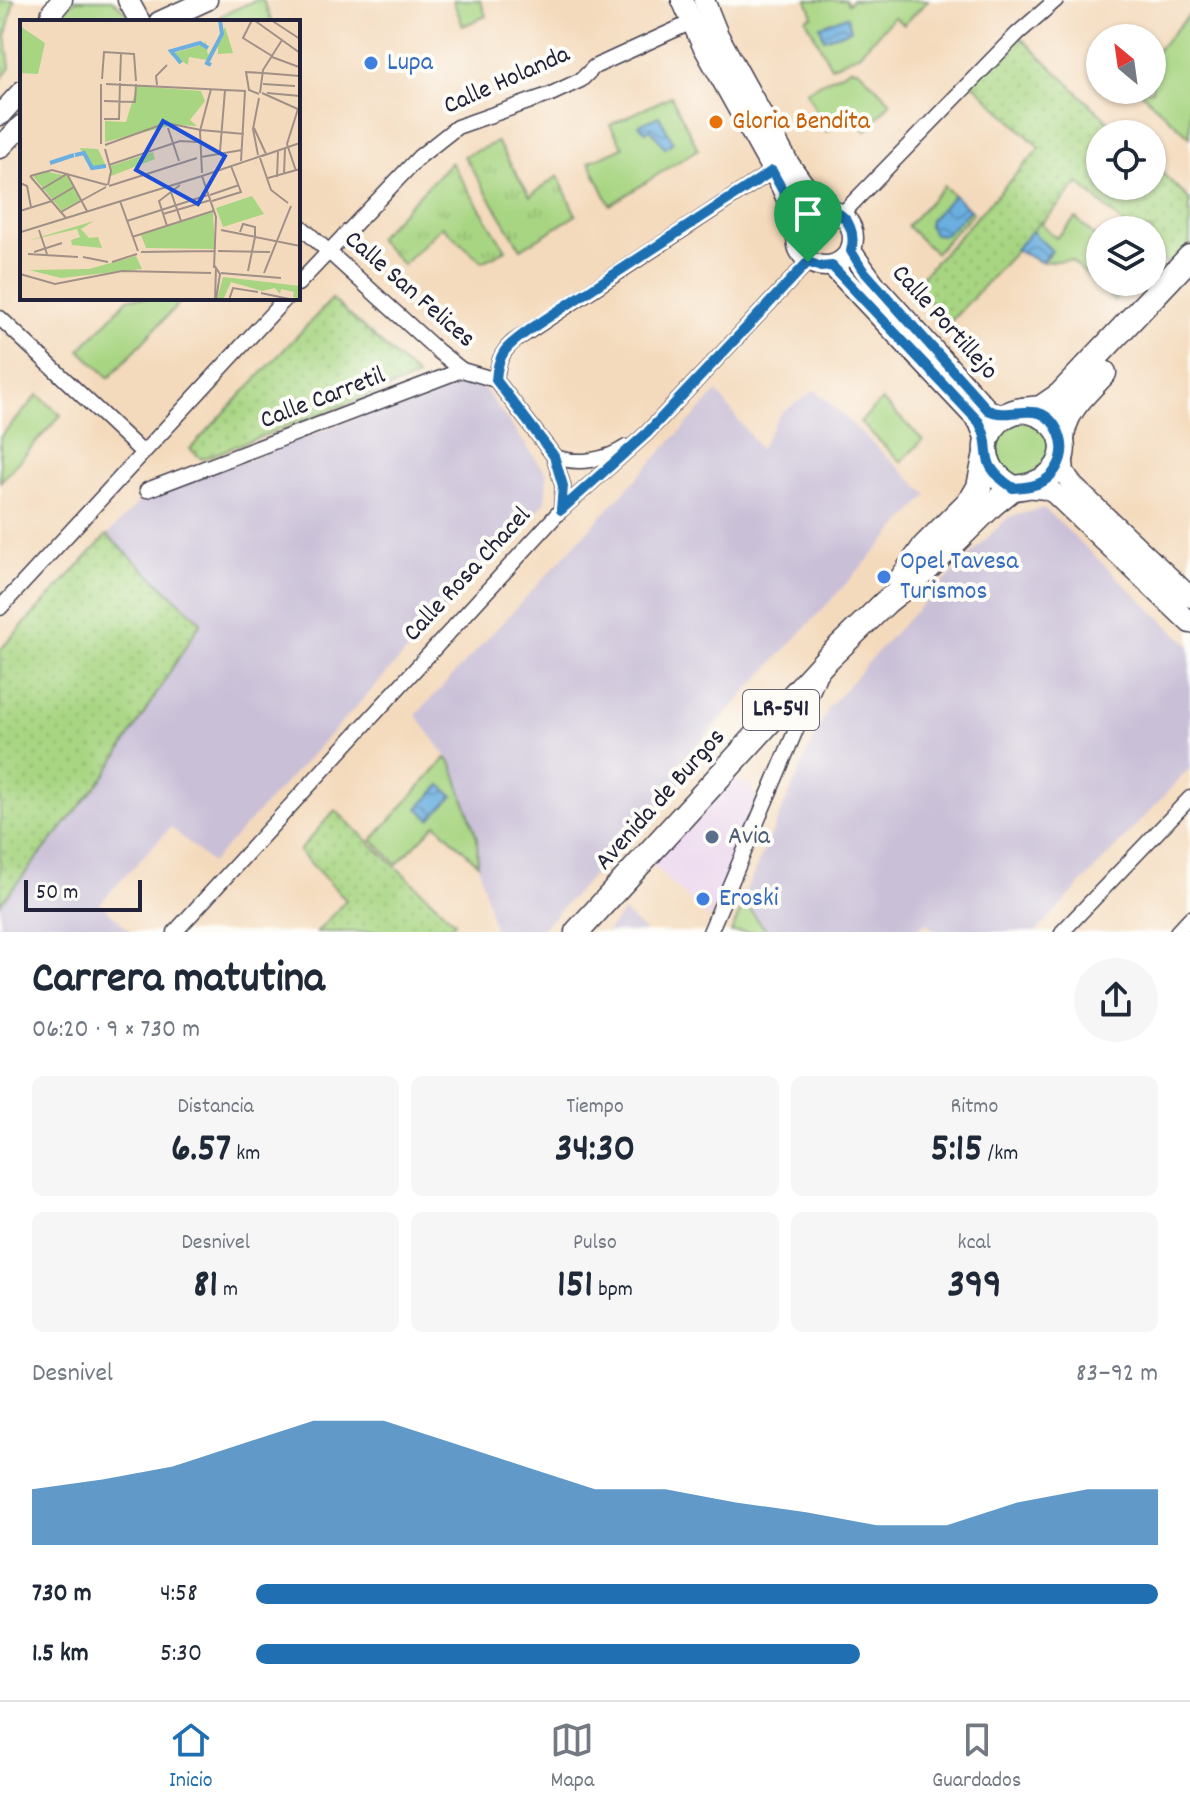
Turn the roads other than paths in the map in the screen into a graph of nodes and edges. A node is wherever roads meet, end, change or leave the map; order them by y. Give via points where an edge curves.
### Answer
1 (62, 0) edge
2 (128, 0) edge
3 (207, 0) edge
4 (682, 0) edge
5 (704, 0) edge
6 (1056, 0) edge
7 (50, 20) edge
8 (139, 20) edge
9 (163, 20) edge
10 (692, 22) junction
11 (20, 93) edge
12 (0, 115) edge
13 (20, 127) edge
14 (0, 148) edge
15 (772, 171) junction
16 (831, 212) junction
17 (300, 226) edge
18 (799, 226) junction
19 (328, 251) junction
20 (851, 251) junction
21 (1190, 257) edge
22 (808, 262) junction
23 (832, 266) junction
24 (1190, 281) edge
25 (300, 282) edge
26 (284, 300) edge
27 (0, 318) edge
28 (462, 370) junction
29 (496, 380) junction
30 (1016, 412) junction
31 (647, 433) junction
32 (986, 446) junction
33 (1062, 446) junction
34 (143, 453) junction
35 (554, 456) junction
36 (1019, 487) junction
37 (147, 490) dead end
38 (561, 510) junction
39 (1190, 597) edge
40 (886, 602) junction
41 (0, 608) edge
42 (1190, 623) edge
43 (826, 660) junction
44 (1190, 798) edge
45 (1190, 918) edge
46 (175, 932) edge
47 (577, 932) edge
48 (710, 932) edge
49 (1062, 932) edge
50 (1177, 932) edge

1 - 7 main road
2 - 8 main road
3 - 9 main road
4 - 10 main road
5 - 16 main road via 789,164
6 - 16 street
10 - 15 main road
10 - 19 street, Calle Holanda via 594,67 566,87 444,135
11 - 12 main road
13 - 14 main road
15 - 18 main road
15 - 29 street, Calle San Felices via 532,328 504,351
16 - 18 main road via 809,214
16 - 20 main road via 852,229
17 - 19 street, Calle San Felices
18 - 22 main road via 797,245
19 - 25 street, Calle Holanda
19 - 28 street, Calle San Felices
20 - 23 main road
20 - 30 main road, Calle Portillejo via 988,410
21 - 30 main road, LR-541 via 1060,395 1041,408
22 - 23 main road
22 - 31 street, Calle Rosa Chacel
23 - 32 main road, Calle Portillejo via 979,422
24 - 33 main road, LR-541 via 1070,411
26 - 34 street
27 - 34 street
28 - 29 street, Calle San Felices
28 - 37 street, Calle Carretil
29 - 35 street
30 - 32 main road, LR-541 via 999,420
30 - 33 main road via 1048,418
31 - 35 street via 621,451 581,462
31 - 38 street, Calle Rosa Chacel
32 - 36 main road via 995,475
32 - 40 main road, Avenida de Burgos / LR-541 via 972,499 925,546
33 - 36 main road, LR-541 via 1051,476
33 - 39 main road via 1064,472 1073,486
34 - 41 street
35 - 38 street via 563,486
36 - 40 main road, Avenida de Burgos / LR-541 via 993,504
36 - 42 main road via 1054,493
38 - 46 street, Calle Rosa Chacel
40 - 43 main road, Avenida de Burgos / LR-541
43 - 47 main road, Avenida de Burgos / LR-541
43 - 48 street
44 - 49 street
45 - 50 street

